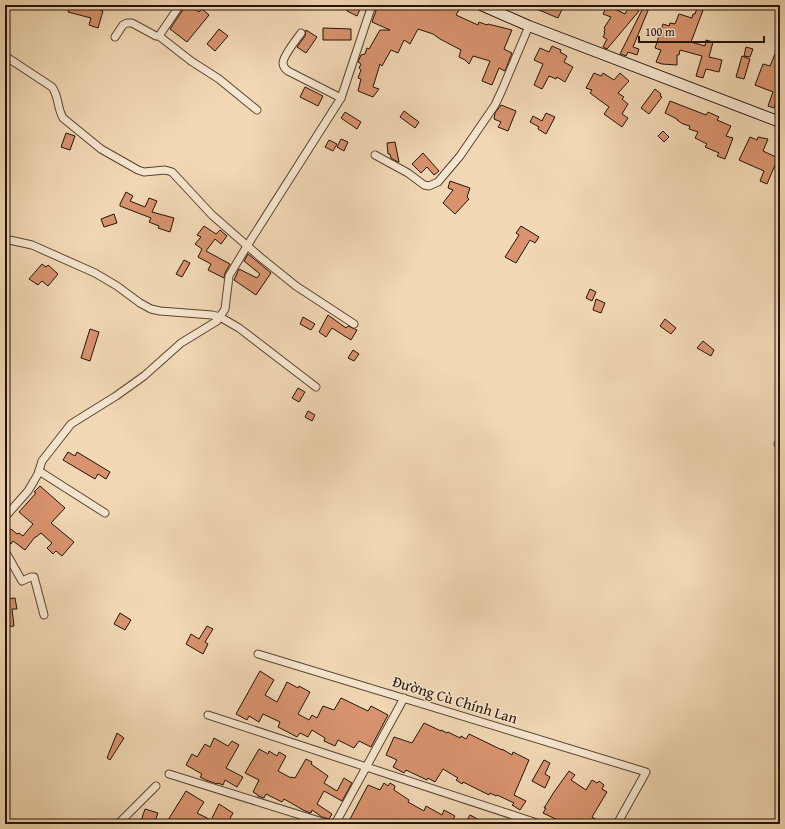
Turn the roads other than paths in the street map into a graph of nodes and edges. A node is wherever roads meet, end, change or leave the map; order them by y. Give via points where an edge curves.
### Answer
1 (180, 5) edge
2 (372, 5) edge
3 (481, 5) edge
4 (529, 26) junction
5 (301, 33) dead end
6 (159, 36) junction
7 (115, 37) dead end
8 (5, 56) edge
9 (341, 98) junction
10 (257, 110) dead end
11 (780, 122) edge
12 (375, 155) dead end
13 (5, 239) edge
14 (247, 246) junction
15 (220, 317) junction
16 (354, 324) dead end
17 (316, 387) dead end
18 (39, 471) junction
19 (105, 513) dead end
20 (5, 517) edge
21 (5, 551) edge
22 (44, 615) dead end
23 (258, 654) dead end
24 (404, 698) junction
25 (208, 715) dead end
26 (367, 767) junction
27 (169, 774) dead end
28 (156, 786) dead end
29 (118, 824) edge
30 (329, 824) edge
31 (335, 824) edge
32 (540, 824) edge
33 (617, 824) edge

1 - 6 street
2 - 9 street
3 - 4 main road
4 - 11 main road
4 - 12 street via 498,98 468,146 438,182 429,186 424,185
5 - 9 street via 283,66
6 - 7 street via 127,22
6 - 10 street
8 - 14 street via 52,87 63,118 101,149 144,172 172,172 212,215
9 - 14 street
13 - 15 street via 32,245 90,271 151,309
14 - 15 street via 229,276 225,308
14 - 16 street via 296,286
15 - 17 street via 239,328
15 - 18 street via 181,343 144,376 71,424 42,461
18 - 19 street
18 - 20 street via 28,491
21 - 22 street via 22,581 35,578
23 - 24 street, Đường Cù Chính Lan
24 - 26 street
24 - 33 street, Đường Cù Chính Lan via 646,772
25 - 26 street
26 - 31 street
26 - 32 street
27 - 30 street
28 - 29 street

